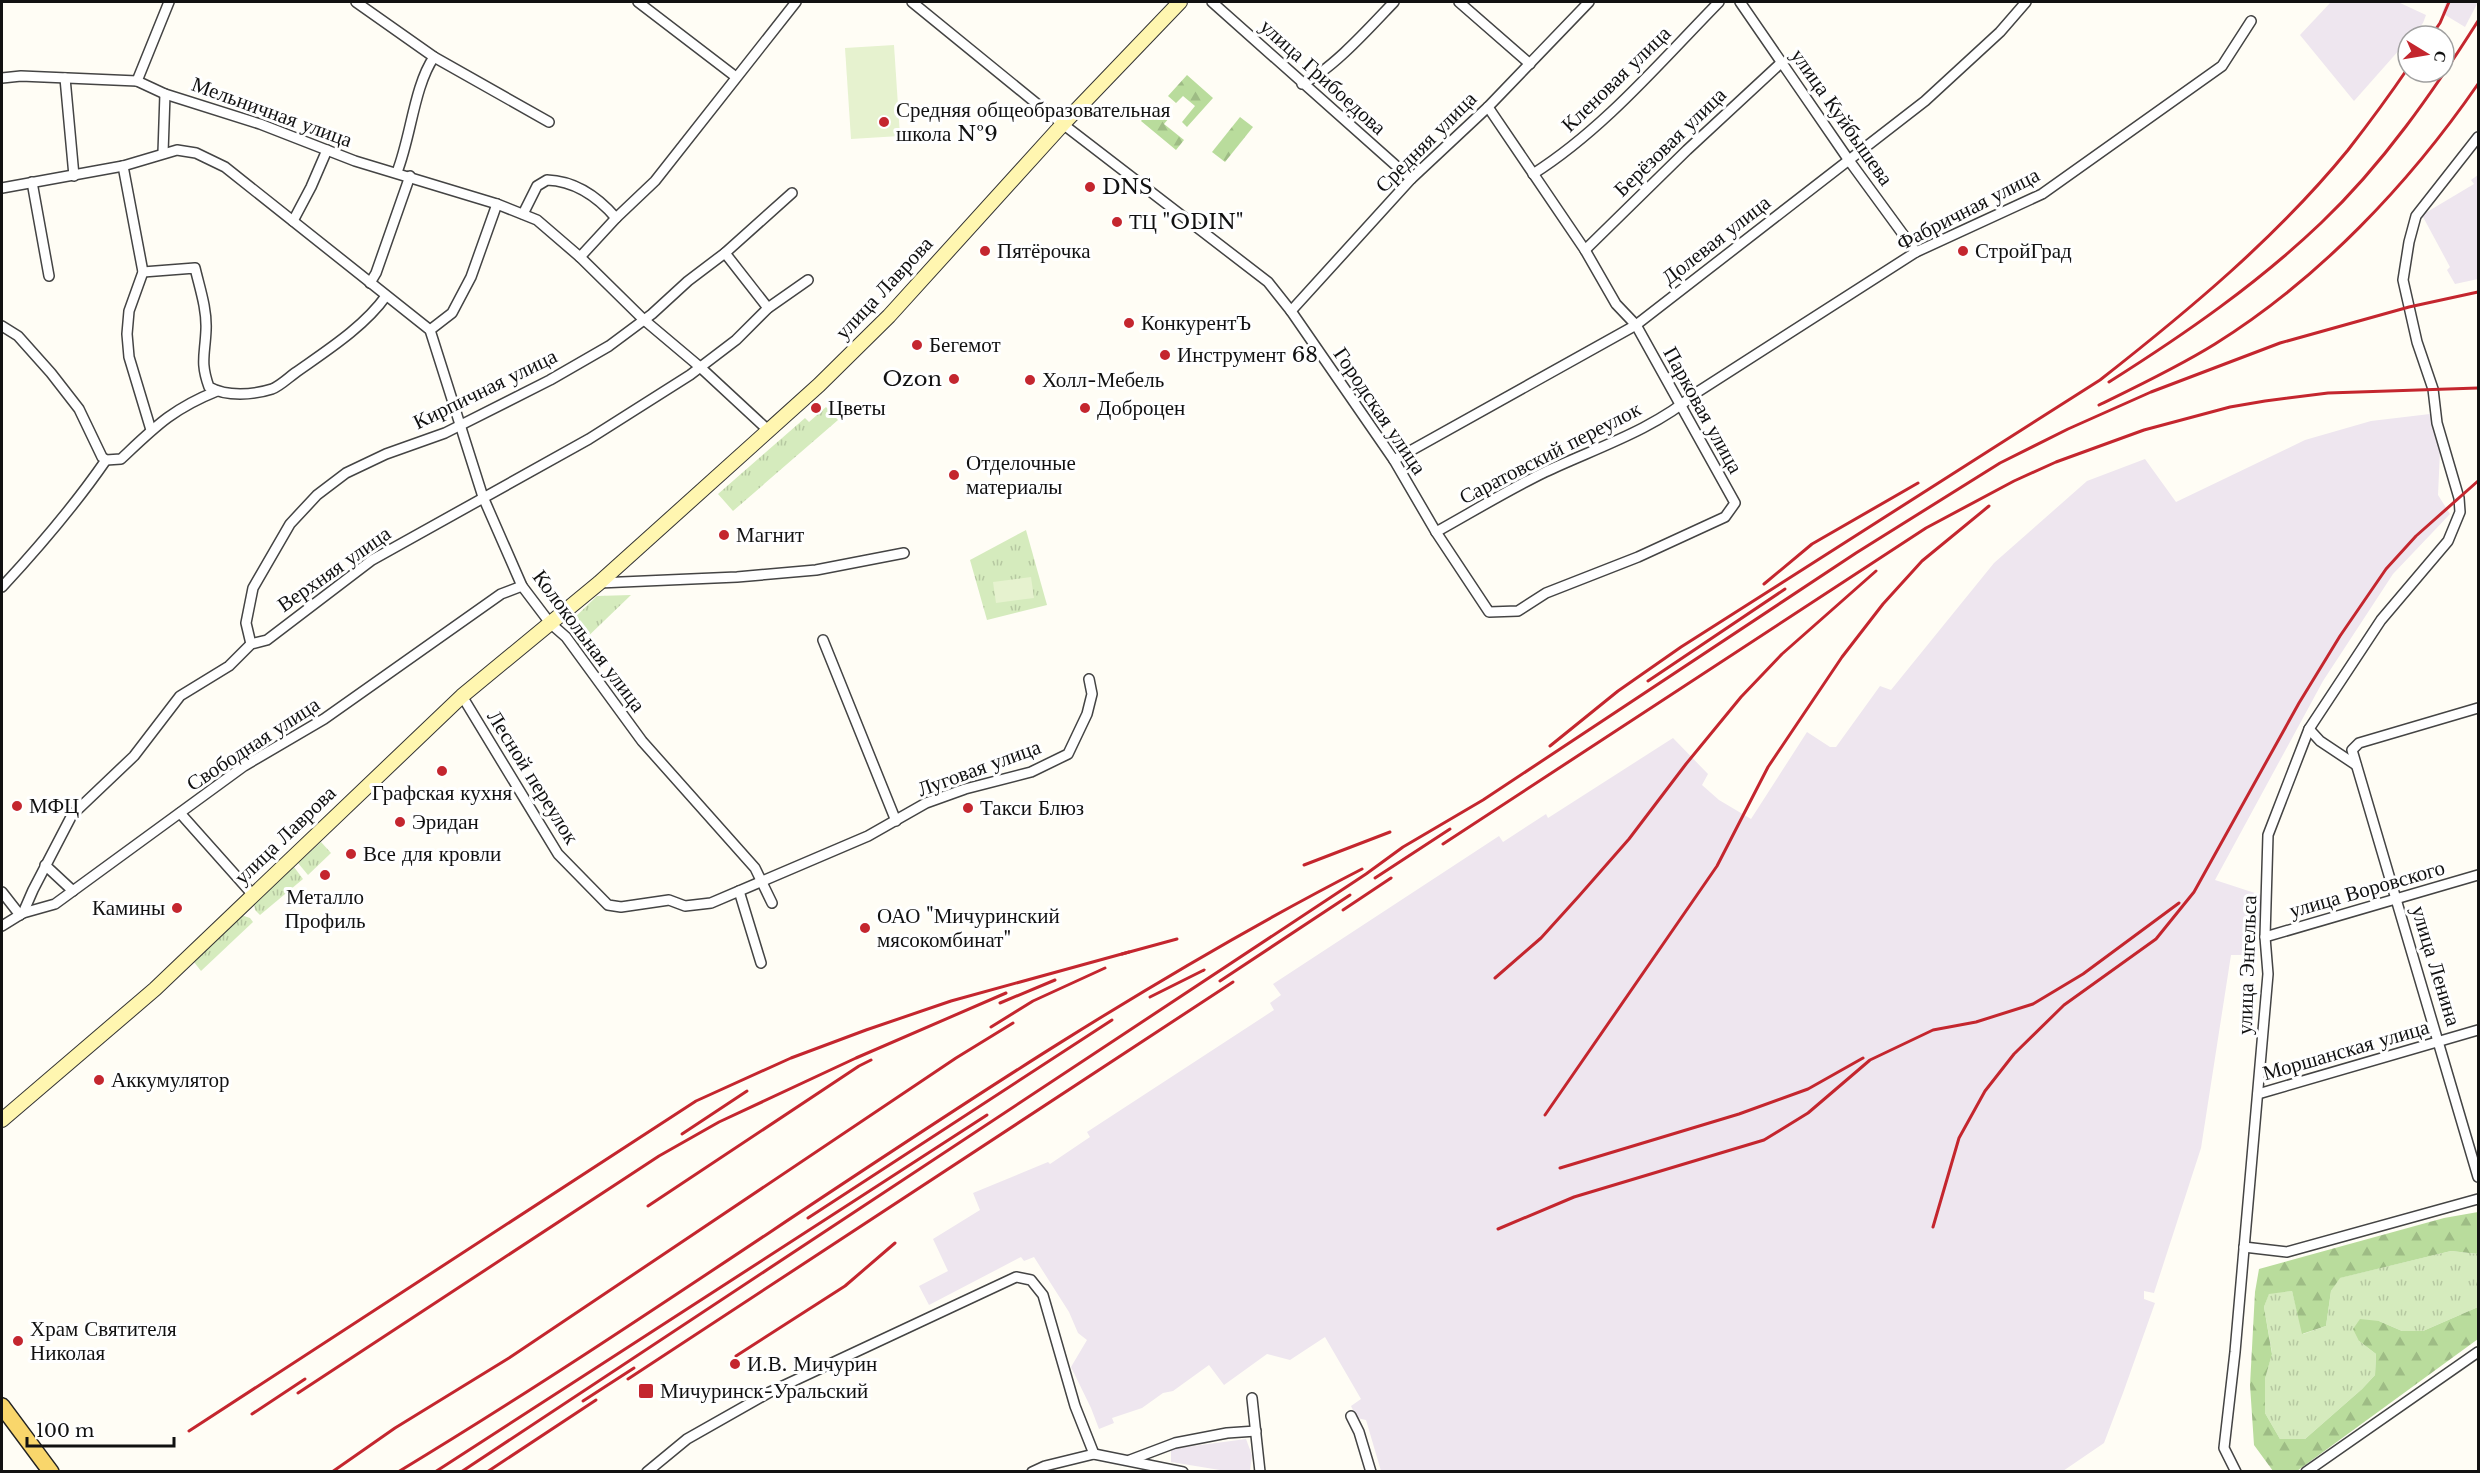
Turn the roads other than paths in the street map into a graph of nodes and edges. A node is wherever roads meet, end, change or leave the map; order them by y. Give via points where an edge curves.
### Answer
1 (170, 2) edge
2 (356, 2) edge
3 (638, 2) edge
4 (796, 2) edge
5 (912, 2) edge
6 (1180, 2) edge
7 (1212, 2) edge
8 (1394, 2) edge
9 (1459, 2) edge
10 (1589, 2) edge
11 (1719, 2) edge
12 (1740, 2) edge
13 (2026, 2) edge
14 (2251, 21) dead end
15 (434, 57) junction
16 (1782, 62) junction
17 (1530, 64) junction
18 (736, 77) junction
19 (2, 78) edge
20 (64, 78) junction
21 (137, 81) junction
22 (1302, 84) junction
23 (165, 94) junction
24 (1488, 106) junction
25 (549, 122) dead end
26 (1063, 124) junction
27 (2478, 138) edge
28 (327, 150) junction
29 (163, 153) junction
30 (1848, 159) junction
31 (123, 166) junction
32 (397, 172) junction
33 (1533, 174) junction
34 (74, 176) junction
35 (411, 176) junction
36 (1411, 179) junction
37 (32, 182) junction
38 (2, 188) edge
39 (792, 193) dead end
40 (497, 204) junction
41 (523, 214) junction
42 (616, 218) junction
43 (293, 221) junction
44 (1585, 250) junction
45 (1916, 252) junction
46 (725, 253) junction
47 (580, 257) junction
48 (143, 272) junction
49 (50, 276) dead end
50 (808, 280) dead end
51 (370, 283) junction
52 (386, 296) junction
53 (768, 308) junction
54 (1291, 311) junction
55 (643, 319) junction
56 (2, 326) edge
57 (1636, 326) junction
58 (430, 330) junction
59 (700, 367) junction
60 (217, 391) junction
61 (1680, 407) junction
62 (462, 425) junction
63 (151, 430) junction
64 (768, 430) junction
65 (106, 459) junction
66 (1394, 460) junction
67 (483, 497) junction
68 (1436, 532) junction
69 (904, 553) dead end
70 (599, 584) junction
71 (522, 586) junction
72 (2, 587) edge
73 (1489, 612) joint
74 (550, 623) junction
75 (823, 640) dead end
76 (251, 644) junction
77 (1089, 679) dead end
78 (462, 696) junction
79 (2478, 708) edge
80 (2308, 729) junction
81 (2356, 765) junction
82 (180, 813) junction
83 (896, 821) junction
84 (45, 865) junction
85 (2478, 875) edge
86 (762, 881) junction
87 (73, 891) junction
88 (739, 891) junction
89 (2, 892) edge
90 (253, 895) junction
91 (2397, 900) junction
92 (772, 903) dead end
93 (2, 906) edge
94 (19, 913) junction
95 (2, 926) edge
96 (2265, 937) junction
97 (761, 963) dead end
98 (2478, 1030) edge
99 (2439, 1042) junction
100 (2258, 1094) junction
101 (3, 1116) edge
102 (2478, 1177) edge
103 (2478, 1199) edge
104 (2244, 1247) junction
105 (2478, 1352) edge
106 (1252, 1398) dead end
107 (2, 1406) edge
108 (1351, 1416) dead end
109 (1256, 1431) junction
110 (1094, 1454) junction
111 (1129, 1461) junction
112 (51, 1472) edge
113 (647, 1472) edge
114 (1032, 1472) edge
115 (1184, 1472) edge
116 (1260, 1472) edge
117 (1371, 1472) edge
118 (2236, 1472) edge
119 (2306, 1472) edge

1 - 21 street
2 - 15 street
3 - 18 street
4 - 18 street
5 - 26 street, Городская улица
6 - 26 main road, улица Лаврова
7 - 22 street, улица Грибоедова
8 - 22 street via 1367,31
9 - 17 street
10 - 17 street, Средняя улица
11 - 33 street, Кленовая улица via 1566,153
12 - 16 street, улица Куйбышева
13 - 30 street, Долевая улица via 2000,32 1925,100
14 - 45 street, Фабричная улица via 2222,66 2042,194
15 - 25 street
15 - 32 street via 425,70
16 - 30 street, улица Куйбышева
16 - 44 street, Берёзовая улица
17 - 24 street, Средняя улица
18 - 42 street via 655,181
19 - 20 street, Мельничная улица
20 - 21 street, Мельничная улица
20 - 34 street
21 - 23 street, Мельничная улица
22 - 36 street, улица Грибоедова
23 - 28 street, Мельничная улица
23 - 29 street
24 - 33 street, Парковая улица
24 - 36 street, Средняя улица
26 - 54 street, Городская улица via 1268,282
26 - 64 main road, улица Лаврова via 889,316
27 - 80 street, улица Энгельса via 2416,216 2403,280 2433,389 2437,423 2460,512 2448,541 2382,620
28 - 32 street, Мельничная улица
28 - 43 street
29 - 31 street
29 - 43 street via 177,150 207,157
30 - 45 street, улица Куйбышева
30 - 57 street, Долевая улица
31 - 34 street
31 - 48 street
32 - 35 street, Мельничная улица
33 - 44 street, Парковая улица
34 - 37 street
35 - 40 street, Мельничная улица
35 - 51 street
36 - 54 street, Средняя улица
37 - 38 street
37 - 49 street
39 - 46 street, Кирпичная улица
40 - 41 street, Мельничная улица
40 - 58 street via 471,277 452,313
41 - 42 street via 542,182 557,180 588,192
41 - 47 street, Мельничная улица via 537,220
42 - 47 street
43 - 51 street
44 - 57 street, Парковая улица via 1616,304
45 - 61 street, Фабричная улица
46 - 53 street
46 - 55 street, Кирпичная улица
47 - 55 street, Мельничная улица
48 - 60 street via 195,268 205,306 203,370 209,387
48 - 63 street via 129,311 127,334 129,357
50 - 53 street, Верхняя улица
51 - 52 street
52 - 58 street
52 - 60 street via 376,309 274,389 239,394
53 - 59 street, Верхняя улица via 736,340
54 - 66 street, Городская улица
55 - 59 street, Мельничная улица
55 - 62 street, Кирпичная улица via 609,346
56 - 65 street via 18,336 51,373 79,409
57 - 61 street, Парковая улица
57 - 66 street, Долевая улица
58 - 62 street, Колокольная улица
59 - 64 street, Мельничная улица
59 - 67 street, Верхняя улица via 589,439
60 - 63 street via 191,401
61 - 68 street, Саратовский переулок
61 - 73 street, Парковая улица via 1736,503 1725,517 1546,593 1518,611
62 - 67 street, Колокольная улица
62 - 76 street, Кирпичная улица via 346,473 317,495 290,524 253,588 246,623
63 - 65 street via 121,459
64 - 70 main road, улица Лаврова
65 - 72 street via 68,511
66 - 68 street, Городская улица
67 - 71 street, Колокольная улица
67 - 76 street, Верхняя улица via 372,560 267,640
68 - 73 street, Городская улица
69 - 70 street via 816,570
70 - 74 main road, улица Лаврова
71 - 74 street, Колокольная улица
71 - 82 street, Свободная улица via 501,594 467,616 324,719 244,766
74 - 78 main road, улица Лаврова
74 - 86 street, Колокольная улица via 566,637 642,741 755,868
75 - 83 street
76 - 84 street, Верхняя улица via 229,666 180,696 134,756 72,815
77 - 83 street, Луговая улица via 1092,694 1087,714 1068,754 1031,772 926,803
78 - 88 street, Лесной переулок via 558,854 608,904 621,907 669,900 685,906 711,903
78 - 90 main road, улица Лаврова
79 - 81 street via 2359,743 2352,750
80 - 81 street
80 - 96 street, улица Энгельса via 2268,835
81 - 91 street, улица Ленина
82 - 87 street, Свободная улица
82 - 90 street
83 - 86 street, Луговая улица via 815,861
84 - 87 street
84 - 94 street, Верхняя улица
85 - 91 street, улица Воровского
86 - 88 street, Лесной переулок
86 - 92 street, Колокольная улица
87 - 94 street, Свободная улица via 55,904
88 - 97 street
89 - 94 street
90 - 101 main road, улица Лаврова via 155,989
91 - 96 street, улица Воровского
91 - 99 street, улица Ленина
93 - 94 street
94 - 95 street, Свободная улица
96 - 100 street, улица Энгельса via 2268,974
98 - 99 street, Моршанская улица
99 - 100 street, Моршанская улица
99 - 102 street, улица Ленина
100 - 104 street, улица Энгельса
103 - 104 street via 2287,1252
104 - 118 street, улица Энгельса via 2224,1448
105 - 119 street
106 - 109 street
107 - 112 main road
108 - 117 street
109 - 111 street via 1175,1443
109 - 116 street
110 - 111 street
110 - 113 street via 1075,1406 1043,1294 1031,1280 1016,1277 770,1392 687,1439
110 - 114 street
111 - 115 street

